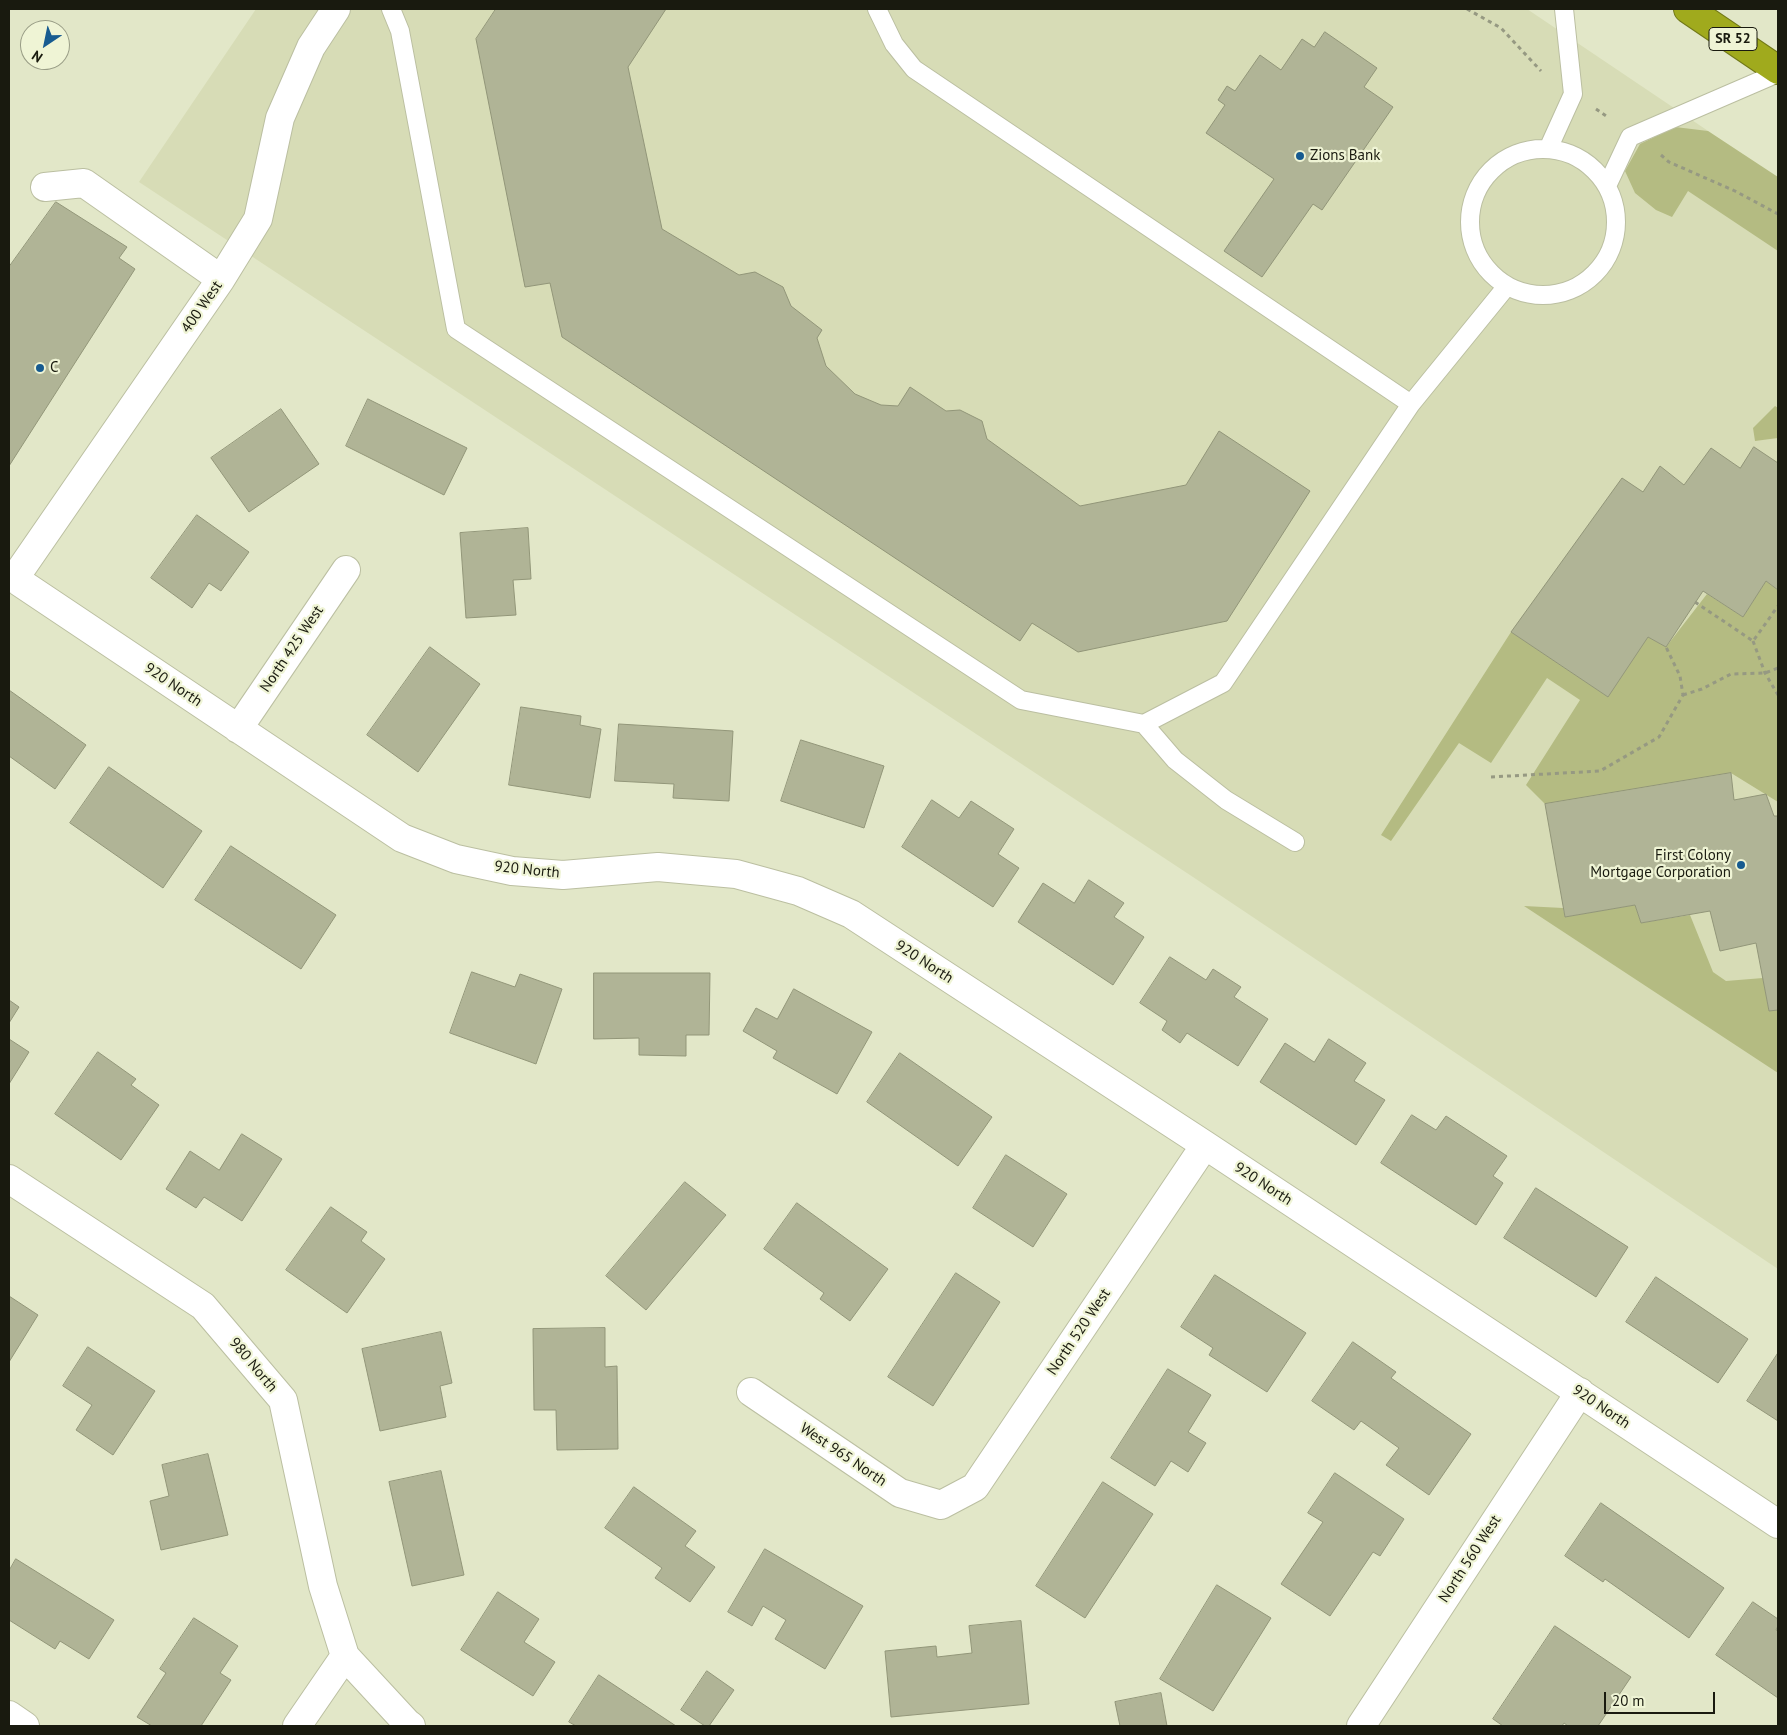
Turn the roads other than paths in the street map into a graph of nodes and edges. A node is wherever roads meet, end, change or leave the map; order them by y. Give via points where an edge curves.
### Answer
1 (336, 9) edge
2 (391, 9) edge
3 (877, 9) edge
4 (1564, 9) edge
5 (1688, 9) edge
6 (1778, 71) edge
7 (1549, 147) junction
8 (1607, 186) junction
9 (45, 187) dead end
10 (222, 279) junction
11 (1507, 286) junction
12 (1411, 404) junction
13 (346, 570) dead end
14 (11, 577) edge
15 (1144, 724) junction
16 (238, 729) junction
17 (1295, 842) dead end
18 (1205, 1146) junction
19 (9, 1179) edge
20 (751, 1392) dead end
21 (1580, 1392) junction
22 (941, 1505) joint
23 (1778, 1524) edge
24 (345, 1656) junction
25 (9, 1716) edge
26 (25, 1726) edge
27 (297, 1726) edge
28 (411, 1726) edge
29 (1361, 1726) edge

1 - 10 street, 400 West via 311,47 280,118 258,219
2 - 15 lane via 400,31 456,329 1021,700
3 - 12 lane via 894,44 914,69
4 - 7 lane via 1573,94
5 - 6 highway, SR 52
6 - 8 lane via 1630,137
7 - 8 lane via 1580,159
7 - 11 lane via 1521,152 1498,164 1475,196 1471,232 1478,256
8 - 11 lane via 1616,210 1616,234 1608,258 1586,282 1563,293 1531,294
9 - 10 street via 84,182
10 - 14 street, 400 West
11 - 12 lane
12 - 15 lane via 1222,683
13 - 16 street, North 425 West
14 - 16 street, 920 North
15 - 17 lane via 1182,766 1226,800
16 - 18 street, 920 North via 402,838 456,858 512,871 563,875 658,867 727,873 798,890 851,914
18 - 21 street, 920 North
18 - 22 street, North 520 West via 975,1487
19 - 24 street, 980 North via 203,1306 283,1400 323,1586
20 - 22 street, West 965 North via 900,1493
21 - 23 street, 920 North
21 - 29 street, North 560 West
24 - 27 street
24 - 28 street
25 - 26 street

